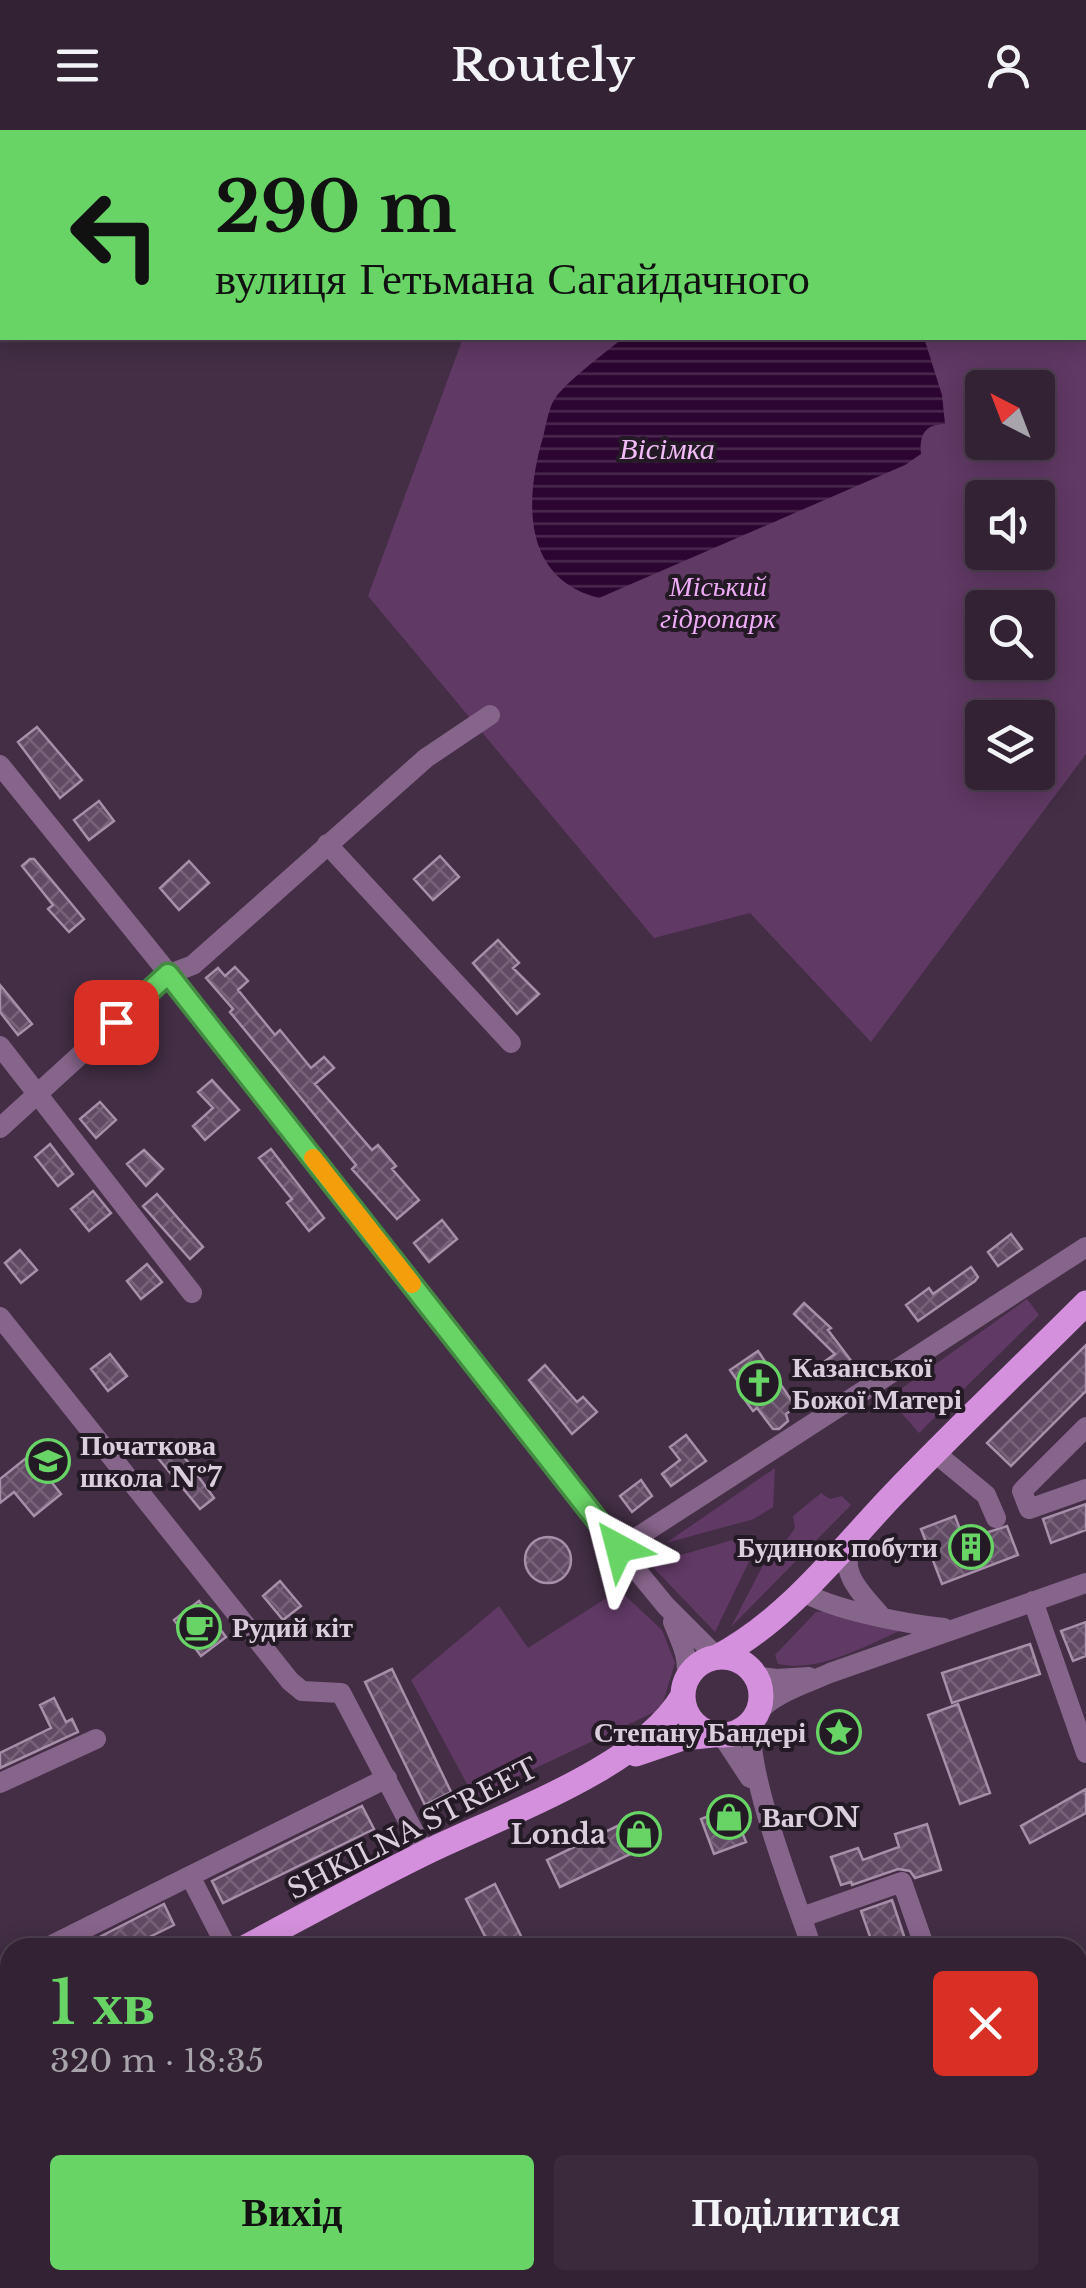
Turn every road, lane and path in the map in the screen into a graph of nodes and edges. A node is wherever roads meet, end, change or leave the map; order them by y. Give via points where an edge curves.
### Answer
1 (490, 715) dead end
2 (0, 765) edge
3 (327, 844) junction
4 (168, 974) junction
5 (512, 1043) dead end
6 (0, 1046) edge
7 (38, 1095) junction
8 (0, 1128) edge
9 (1086, 1246) edge
10 (192, 1293) dead end
11 (1086, 1303) edge
12 (0, 1317) edge
13 (1086, 1427) edge
14 (934, 1452) junction
15 (1086, 1489) edge
16 (996, 1518) dead end
17 (853, 1536) junction
18 (619, 1548) junction
19 (1086, 1583) edge
20 (800, 1592) junction
21 (1034, 1601) junction
22 (666, 1606) junction
23 (880, 1615) junction
24 (952, 1630) junction
25 (718, 1657) junction
26 (830, 1673) junction
27 (755, 1676) junction
28 (684, 1688) junction
29 (757, 1713) junction
30 (713, 1735) junction
31 (96, 1739) dead end
32 (1086, 1753) edge
33 (608, 1764) junction
34 (387, 1778) junction
35 (0, 1783) edge
36 (764, 1802) junction
37 (425, 1853) junction
38 (190, 1876) junction
39 (802, 1916) junction
40 (66, 1938) edge
41 (222, 1938) edge
42 (263, 1938) edge
43 (809, 1938) edge
44 (922, 1938) edge

1 - 3 street via 426,758
2 - 4 street
3 - 4 street via 192,965
3 - 5 street
4 - 7 street
4 - 18 street
6 - 7 street
7 - 8 street
7 - 10 street
9 - 18 street
11 - 14 main road
12 - 34 street via 290,1681 302,1691 341,1693
13 - 15 street via 1022,1491 1029,1509
14 - 16 street via 986,1495
14 - 17 main road
17 - 20 main road
17 - 23 street via 845,1556 850,1576
18 - 22 street
19 - 21 street
20 - 23 street
20 - 25 main road
20 - 27 main road via 768,1641
21 - 24 street
21 - 32 street
22 - 25 street
22 - 28 street via 685,1650
23 - 24 street
24 - 26 street
25 - 27 main road via 740,1662
25 - 28 main road via 702,1662
26 - 27 street
26 - 29 street
27 - 29 main road
28 - 30 main road via 691,1721
28 - 33 main road, SHKILNA STREET via 671,1716
29 - 30 main road via 742,1730
29 - 36 street via 750,1741
30 - 33 main road, SHKILNA STREET via 683,1738
30 - 36 street via 734,1750
31 - 35 street
33 - 37 main road, SHKILNA STREET
34 - 37 street
34 - 38 street
36 - 39 street
37 - 42 main road, SHKILNA STREET
38 - 40 street
38 - 41 street
39 - 43 street
39 - 44 street via 902,1882

